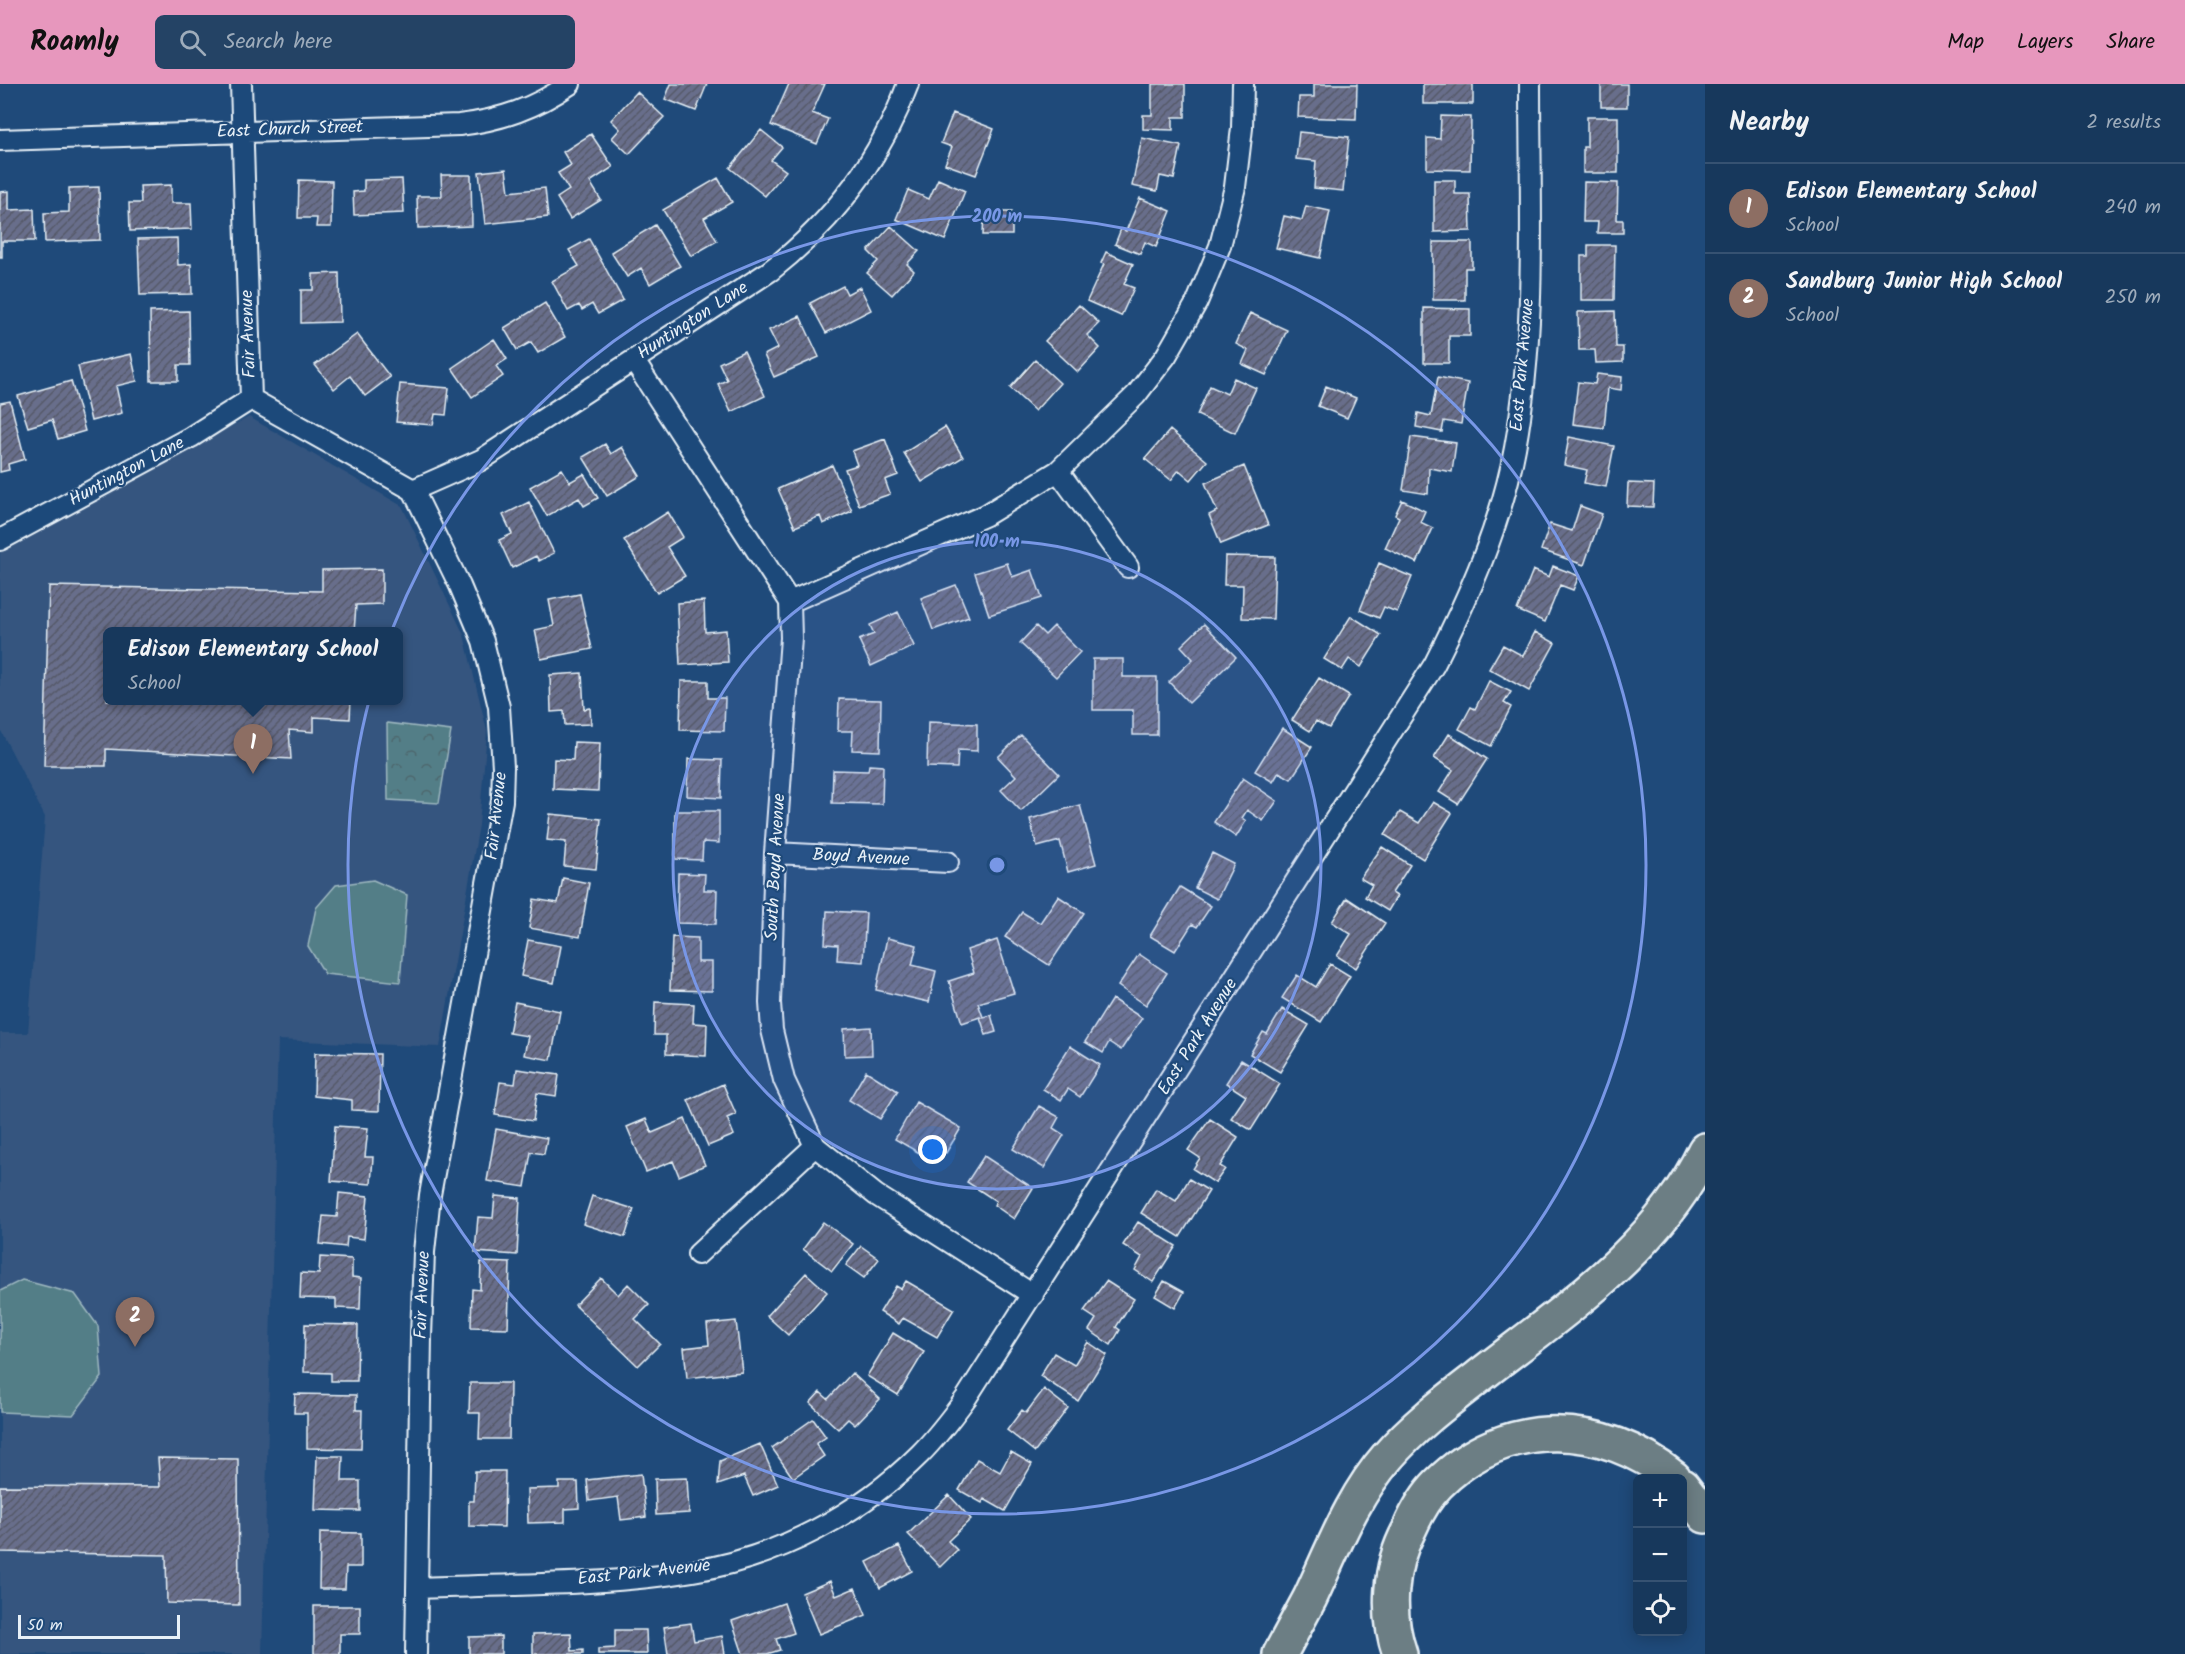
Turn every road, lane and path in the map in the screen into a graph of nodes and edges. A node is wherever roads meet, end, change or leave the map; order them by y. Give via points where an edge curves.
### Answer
1 (241, 84) edge
2 (570, 84) edge
3 (908, 84) edge
4 (1243, 84) edge
5 (1530, 84) edge
6 (243, 132) junction
7 (0, 140) edge
8 (633, 361) junction
9 (251, 399) junction
10 (1058, 471) junction
11 (413, 490) junction
12 (0, 540) edge
13 (1128, 567) dead end
14 (790, 602) junction
15 (775, 853) junction
16 (948, 862) dead end
17 (815, 1146) junction
18 (1705, 1150) edge
19 (698, 1254) dead end
20 (1034, 1295) junction
21 (1667, 1474) edge
22 (1687, 1491) edge
23 (1705, 1516) edge
24 (417, 1588) junction
25 (416, 1654) edge
26 (1280, 1654) edge
27 (1400, 1654) edge

1 - 6 street, Fair Avenue
2 - 6 street, East Church Street via 531,108 484,122
3 - 8 street, Huntington Lane via 889,130 863,174 806,243
4 - 10 street via 1235,187 1220,246 1197,302 1166,356 1136,395
5 - 20 street, East Park Avenue via 1526,380 1515,450 1497,519 1473,585 1434,665
6 - 7 street, East Church Street
6 - 9 street, Fair Avenue
8 - 11 street, Huntington Lane via 481,460
8 - 14 street
9 - 11 street, Fair Avenue
9 - 12 street, Huntington Lane via 190,438
10 - 13 street
10 - 14 street via 986,515
11 - 24 street, Fair Avenue via 483,641 499,707 503,766 502,801 491,867 430,1196 421,1337
14 - 15 street, South Boyd Avenue via 791,638
15 - 16 street, Boyd Avenue
15 - 17 street, South Boyd Avenue via 772,1030 784,1080
17 - 19 street
17 - 20 street, South Boyd Avenue via 876,1195
18 - 26 highway via 1675,1201 1616,1268 1438,1408 1388,1456 1348,1514
20 - 24 street, East Park Avenue via 966,1398 920,1454 840,1516 796,1540 752,1557 641,1578
21 - 27 highway via 1642,1455 1617,1444 1573,1433 1525,1437 1476,1455 1437,1484 1403,1541 1392,1589 1393,1629
22 - 23 highway
24 - 25 street, Fair Avenue

